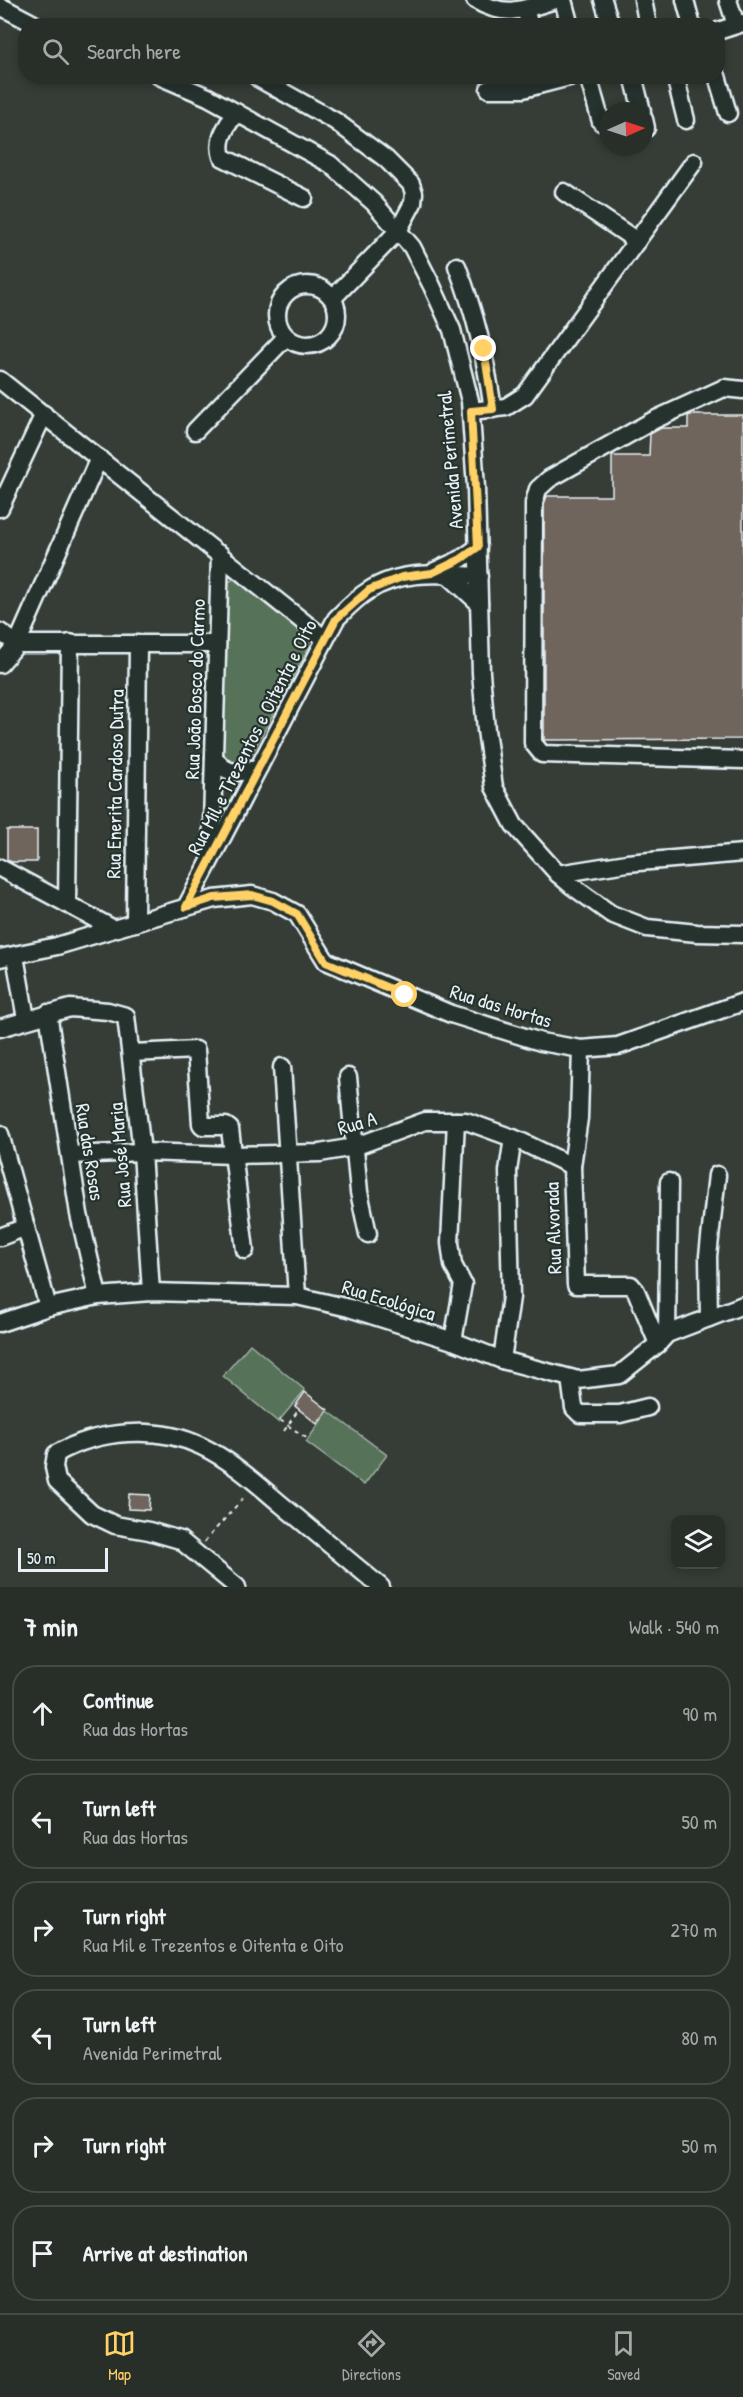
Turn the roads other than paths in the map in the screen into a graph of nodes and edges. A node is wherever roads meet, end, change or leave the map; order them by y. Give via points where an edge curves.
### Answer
1 (475, 0) edge
2 (555, 0) edge
3 (563, 0) edge
4 (603, 0) edge
5 (643, 0) edge
6 (685, 0) edge
7 (728, 0) edge
8 (1, 10) edge
9 (527, 17) edge
10 (20, 18) edge
11 (568, 18) edge
12 (609, 18) edge
13 (646, 18) edge
14 (690, 18) edge
15 (741, 26) edge
16 (725, 29) edge
17 (178, 84) edge
18 (269, 84) edge
19 (536, 84) edge
20 (590, 84) edge
21 (635, 84) edge
22 (677, 84) edge
23 (719, 84) edge
24 (489, 89) dead end
25 (640, 102) edge
26 (236, 112) junction
27 (728, 113) dead end
28 (599, 118) edge
29 (686, 120) dead end
30 (694, 162) dead end
31 (564, 192) dead end
32 (304, 198) dead end
33 (398, 231) junction
34 (636, 241) junction
35 (457, 266) dead end
36 (333, 298) junction
37 (286, 337) junction
38 (0, 380) edge
39 (743, 390) edge
40 (493, 409) junction
41 (471, 411) junction
42 (44, 414) junction
43 (195, 431) dead end
44 (99, 458) junction
45 (0, 508) edge
46 (478, 547) junction
47 (220, 554) junction
48 (439, 573) junction
49 (479, 576) junction
50 (479, 603) junction
51 (0, 632) edge
52 (325, 639) junction
53 (17, 644) junction
54 (70, 644) junction
55 (217, 644) junction
56 (138, 645) junction
57 (0, 664) edge
58 (214, 757) junction
59 (743, 760) edge
60 (259, 767) junction
61 (743, 853) edge
62 (211, 861) junction
63 (0, 868) edge
64 (558, 873) junction
65 (67, 904) junction
66 (186, 907) junction
67 (135, 923) junction
68 (112, 928) junction
69 (743, 934) edge
70 (7, 957) edge
71 (739, 1005) edge
72 (48, 1013) junction
73 (26, 1019) junction
74 (0, 1028) edge
75 (581, 1049) junction
76 (132, 1053) junction
77 (282, 1067) dead end
78 (348, 1077) dead end
79 (456, 1121) junction
80 (0, 1134) edge
81 (513, 1138) junction
82 (354, 1147) junction
83 (142, 1152) junction
84 (288, 1154) junction
85 (70, 1155) junction
86 (233, 1155) junction
87 (572, 1166) junction
88 (717, 1175) dead end
89 (669, 1182) dead end
90 (26, 1227) junction
91 (368, 1234) dead end
92 (0, 1237) edge
93 (245, 1250) dead end
94 (151, 1292) junction
95 (98, 1296) junction
96 (297, 1296) junction
97 (743, 1305) edge
98 (48, 1307) junction
99 (709, 1318) junction
100 (0, 1323) edge
101 (663, 1339) junction
102 (453, 1341) junction
103 (502, 1360) junction
104 (570, 1378) junction
105 (648, 1407) dead end
106 (237, 1587) edge
107 (381, 1587) edge

1 - 9 street via 489,8
2 - 9 street
3 - 11 street
4 - 12 street
5 - 13 street
6 - 14 street
7 - 15 street
8 - 10 street
15 - 16 street
17 - 26 street, Avenida Perimetral
18 - 33 street via 335,121 386,159 411,184 413,203
19 - 24 street via 523,89
20 - 28 street
21 - 25 street
22 - 29 street
23 - 27 street
26 - 32 street via 221,137 222,157
26 - 33 street, Avenida Perimetral via 330,164 374,203
30 - 34 street
31 - 34 street
33 - 36 street
33 - 41 street, Avenida Perimetral via 412,247 452,330
34 - 40 street via 525,395 506,407
35 - 40 street via 484,349
36 - 37 street via 338,320 327,339 306,345
36 - 37 street via 323,288 309,284 288,291 279,303 277,317
37 - 43 street
38 - 42 street
39 - 59 street via 724,388 654,420 537,489 533,743 542,754
40 - 41 street
41 - 46 street, Avenida Perimetral
42 - 44 street
42 - 45 street
44 - 47 street
44 - 53 street
46 - 48 street, Rua Mil e Trezentos e Oitenta e Oito
46 - 49 street, Avenida Perimetral
47 - 52 street
47 - 55 street, Rua João Bosco do Carmo
48 - 49 street, Rua Mil e Trezentos e Oitenta e Oito
48 - 50 street
48 - 52 street, Rua Mil e Trezentos e Oitenta e Oito via 402,577 369,590 336,619
49 - 50 street, Avenida Perimetral
50 - 64 street, Avenida Perimetral via 482,684 494,788 514,825
51 - 53 street
52 - 60 street, Rua Mil e Trezentos e Oitenta e Oito
53 - 54 street
53 - 57 street
54 - 56 street
54 - 65 street
55 - 56 street
55 - 58 street, Rua João Bosco do Carmo
56 - 67 street, Rua Enerita Cardoso Dutra
58 - 60 street via 228,771 242,773
58 - 62 street, Rua João Bosco do Carmo
60 - 62 street, Rua Mil e Trezentos e Oitenta e Oito
61 - 64 street
62 - 66 street, Rua Mil e Trezentos e Oitenta e Oito
63 - 65 street
64 - 69 street, Avenida Perimetral via 611,914 647,928
65 - 68 street
66 - 67 street, Rua das Hortas
66 - 75 street, Rua das Hortas via 214,898 252,895 273,901 297,914 326,962 451,1014 541,1042
67 - 68 street, Rua das Hortas
68 - 70 street, Rua das Hortas
70 - 73 street
71 - 75 street, Rua das Hortas via 618,1046
72 - 73 street
72 - 76 street, Rua José Maria via 70,1008 126,1016
72 - 85 street, Rua das Rosas
73 - 74 street
75 - 87 street, Rua Alvorada via 579,1118
76 - 83 street, Rua José Maria
76 - 86 street via 196,1050 201,1124 229,1126
77 - 84 street
78 - 82 street
79 - 81 street, Rua A
79 - 82 street, Rua A via 425,1121
79 - 102 street via 450,1243 453,1265 463,1284
80 - 90 street
81 - 87 street, Rua A
81 - 103 street via 508,1171 511,1297
82 - 84 street, Rua A via 320,1154
82 - 91 street
83 - 85 street, Rua A
83 - 86 street, Rua A
83 - 94 street, Rua José Maria
84 - 86 street, Rua A
84 - 96 street
85 - 95 street, Rua das Rosas
86 - 93 street
87 - 101 street, Rua Alvorada via 576,1286 631,1285
88 - 99 street via 708,1256
89 - 101 street
90 - 92 street
90 - 98 street
94 - 95 street, Rua Ecológica
94 - 96 street, Rua Ecológica
95 - 98 street, Rua Ecológica
96 - 102 street, Rua Ecológica
97 - 99 street, Rua Ecológica
98 - 100 street, Rua Ecológica
99 - 101 street, Rua Ecológica
101 - 104 street, Rua Ecológica via 619,1375
102 - 103 street, Rua Ecológica
103 - 104 street, Rua Ecológica
104 - 105 street via 577,1412 620,1414
106 - 107 street via 180,1540 115,1525 92,1514 57,1481 56,1454 105,1434 175,1437 201,1446 248,1476

